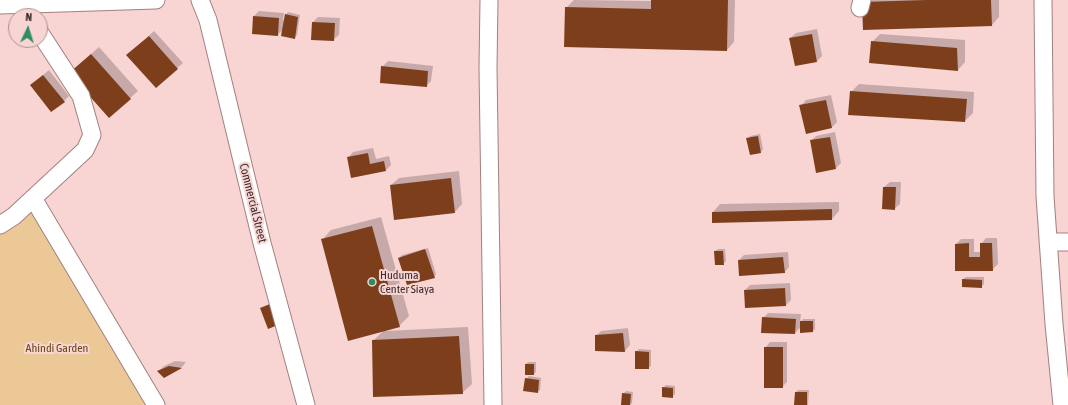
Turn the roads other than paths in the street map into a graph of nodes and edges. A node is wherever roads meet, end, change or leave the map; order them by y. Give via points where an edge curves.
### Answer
1 (156, 0) edge
2 (200, 0) edge
3 (488, 0) edge
4 (1043, 0) edge
5 (0, 5) edge
6 (13, 8) edge
7 (48, 9) edge
8 (48, 44) edge
9 (33, 198) junction
10 (0, 225) edge
11 (1048, 242) junction
12 (1068, 242) edge
13 (156, 405) edge
14 (306, 405) edge
15 (493, 405) edge
16 (1062, 405) edge

1 - 7 street
2 - 14 street, Commercial Street via 208,20 262,243
3 - 15 street
4 - 11 street
5 - 6 street
8 - 9 street via 81,96 92,135 85,150
9 - 10 street
9 - 13 street
11 - 12 street
11 - 16 street

